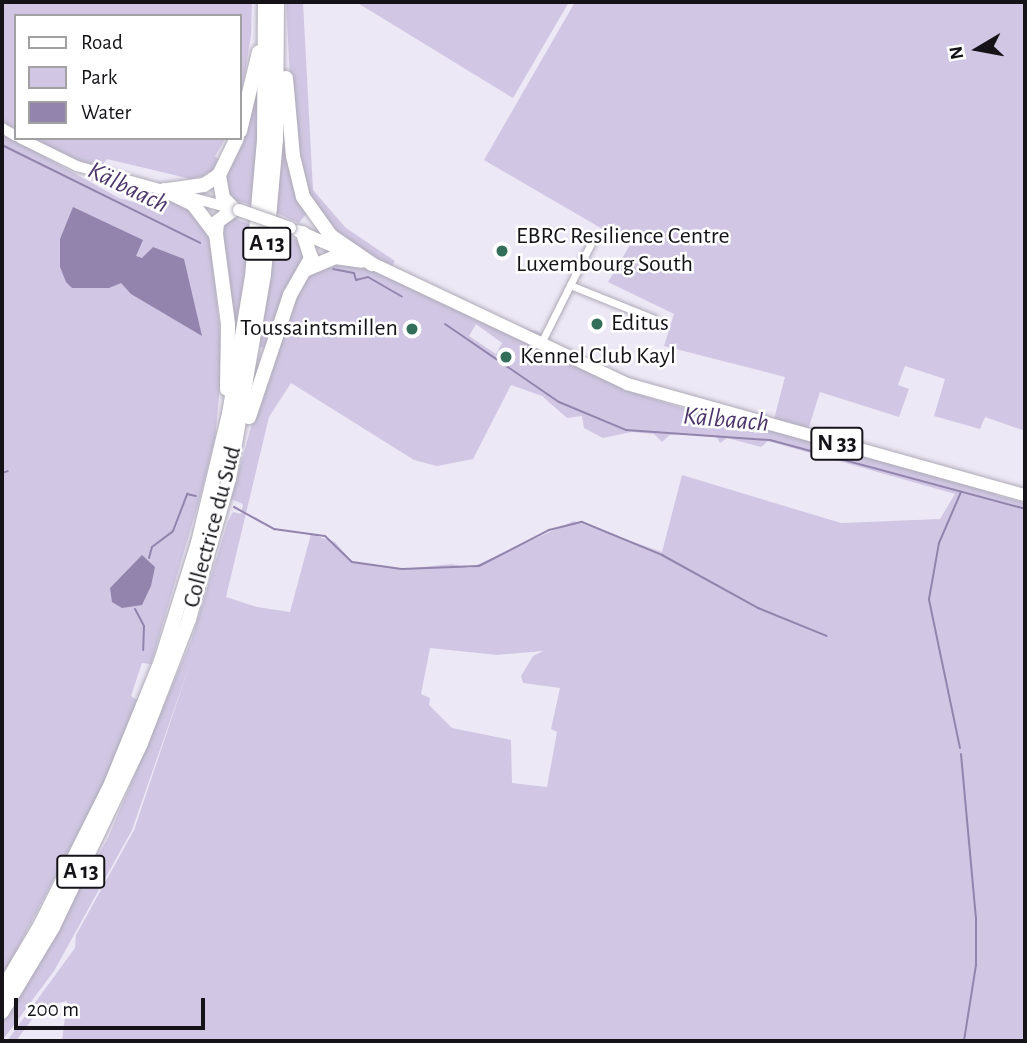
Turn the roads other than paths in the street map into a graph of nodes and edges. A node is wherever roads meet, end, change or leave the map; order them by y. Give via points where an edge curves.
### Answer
1 (271, 3) edge
2 (242, 123) edge
3 (24, 140) edge
4 (236, 140) edge
5 (219, 176) junction
6 (164, 190) junction
7 (236, 210) junction
8 (310, 212) junction
9 (297, 231) junction
10 (216, 234) junction
11 (592, 243) dead end
12 (372, 264) junction
13 (307, 269) junction
14 (570, 285) junction
15 (654, 319) dead end
16 (540, 345) junction
17 (220, 457) junction
18 (229, 479) junction
19 (1025, 495) edge
20 (2, 990) edge
21 (2, 1012) edge

1 - 2 highway
1 - 8 highway, A 13 via 293,156
1 - 17 highway, Collectrice du Sud / A 13 via 260,204 240,356
1 - 18 highway, Collectrice du Sud / A 13 via 276,140 264,274
3 - 6 main road via 77,166
4 - 5 highway
5 - 6 highway via 204,185
5 - 7 highway, A 13 via 223,198
6 - 7 main road
6 - 10 highway, A 13 via 193,204
7 - 9 main road, N 33, bridge
7 - 10 highway, A 13 via 217,222
8 - 9 highway, A 13
8 - 12 highway, A 13 via 331,236
9 - 12 main road, N 33
9 - 13 highway, A 13 via 310,249
10 - 17 highway, A 13 via 228,324
11 - 14 street
12 - 13 highway, A 13 via 335,257
12 - 16 main road, N 33
13 - 18 highway, A 13 via 290,295 265,362
14 - 15 street
14 - 16 street
16 - 19 main road, N 33 via 627,384 700,408
17 - 20 highway, Collectrice du Sud / A 13 via 183,593 138,721 90,828
18 - 21 highway, Collectrice du Sud / A 13 via 189,619 141,743 53,928

